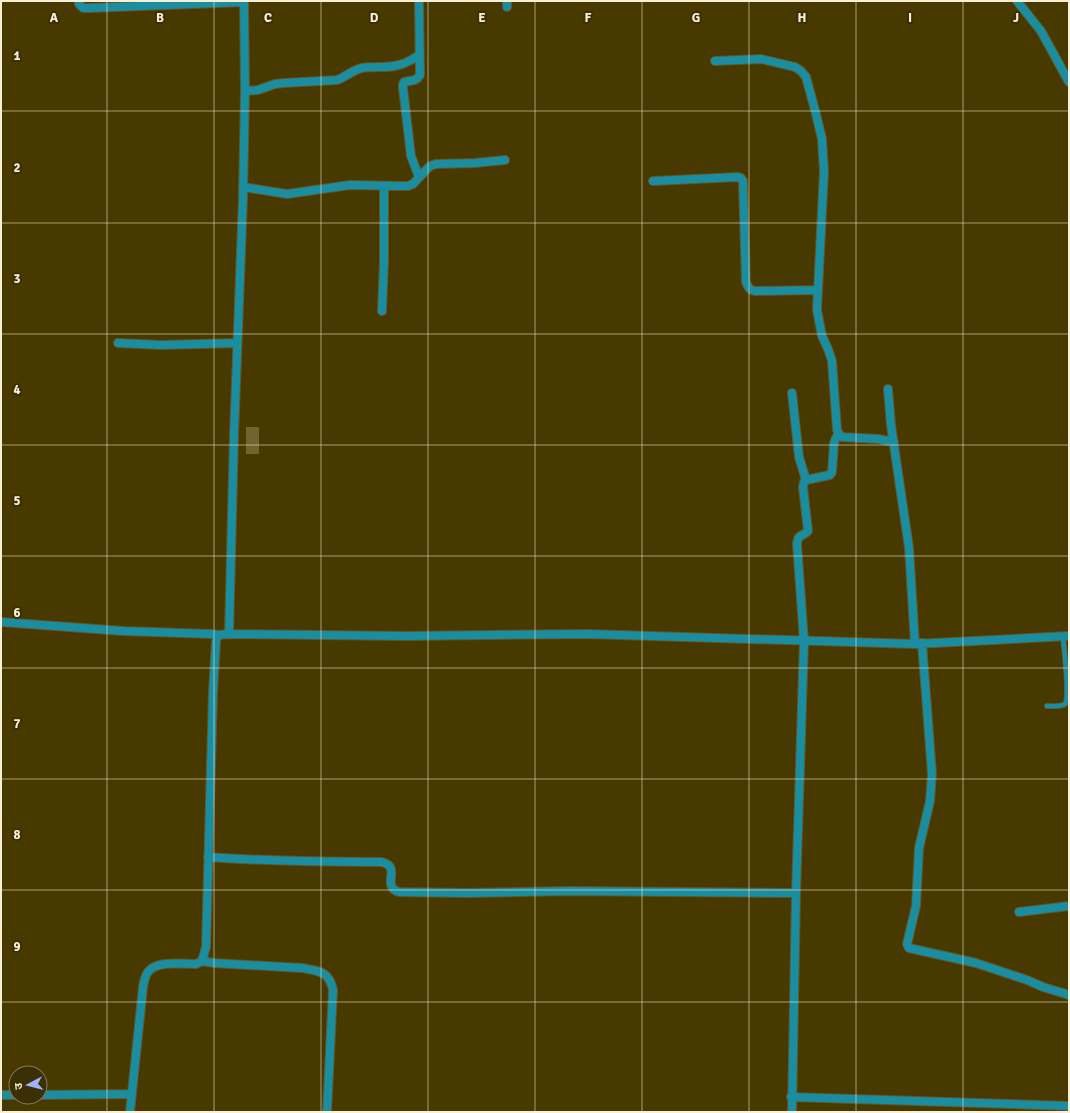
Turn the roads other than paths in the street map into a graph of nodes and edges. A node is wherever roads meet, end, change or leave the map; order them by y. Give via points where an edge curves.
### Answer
1 (79, 1) edge
2 (244, 1) edge
3 (419, 1) edge
4 (1017, 1) edge
5 (419, 55) junction
6 (715, 61) dead end
7 (1069, 82) edge
8 (245, 91) junction
9 (505, 160) dead end
10 (419, 177) junction
11 (653, 181) dead end
12 (384, 186) junction
13 (243, 187) junction
14 (818, 290) junction
15 (382, 311) dead end
16 (118, 343) dead end
17 (237, 344) junction
18 (888, 389) dead end
19 (792, 393) dead end
20 (839, 434) junction
21 (894, 442) junction
22 (806, 480) junction
23 (1, 622) edge
24 (229, 634) junction
25 (218, 635) junction
26 (1066, 636) edge
27 (804, 641) junction
28 (918, 644) junction
29 (1047, 706) dead end
30 (208, 858) junction
31 (796, 893) junction
32 (1069, 906) edge
33 (1019, 912) dead end
34 (202, 961) junction
35 (1069, 995) edge
36 (132, 1094) junction
37 (48, 1095) edge
38 (792, 1097) junction
39 (1069, 1106) edge
40 (130, 1112) edge
41 (327, 1112) edge
42 (792, 1112) edge

1 - 2 street via 83,8 89,8
2 - 8 street
3 - 5 street
4 - 7 street via 1041,32
5 - 8 street via 399,65 356,70 337,80 284,83
5 - 10 street via 420,76 418,79 404,82 403,88 411,156
6 - 14 street via 761,59 795,67 806,77 822,139 824,171
8 - 13 street
9 - 10 street via 436,164 430,166
10 - 12 street via 408,186
11 - 14 street via 741,178 746,282 750,290
12 - 13 street via 343,185 287,194
12 - 15 street
13 - 17 street
14 - 20 street via 817,310 822,336 832,361
16 - 17 street
17 - 24 street
18 - 21 street
19 - 22 street via 799,456
20 - 21 street via 846,438
20 - 22 street via 834,443 830,475
21 - 28 street via 909,548
22 - 27 street via 803,487 808,531 797,539
23 - 25 street
24 - 25 street
24 - 27 street via 587,634
25 - 30 street via 213,692
26 - 28 street
26 - 29 lane via 1067,700 1062,706
27 - 28 street
27 - 31 street
28 - 35 street via 932,774 930,801 919,848 916,906 907,944 909,948 976,963
30 - 31 street via 387,863 391,870 392,888 400,892
30 - 34 street via 206,947
31 - 38 street
32 - 33 street
34 - 36 street via 196,964 160,964 154,966 145,976
34 - 41 street via 302,968 325,974 332,981
36 - 37 street
36 - 40 street
38 - 39 street
38 - 42 street

